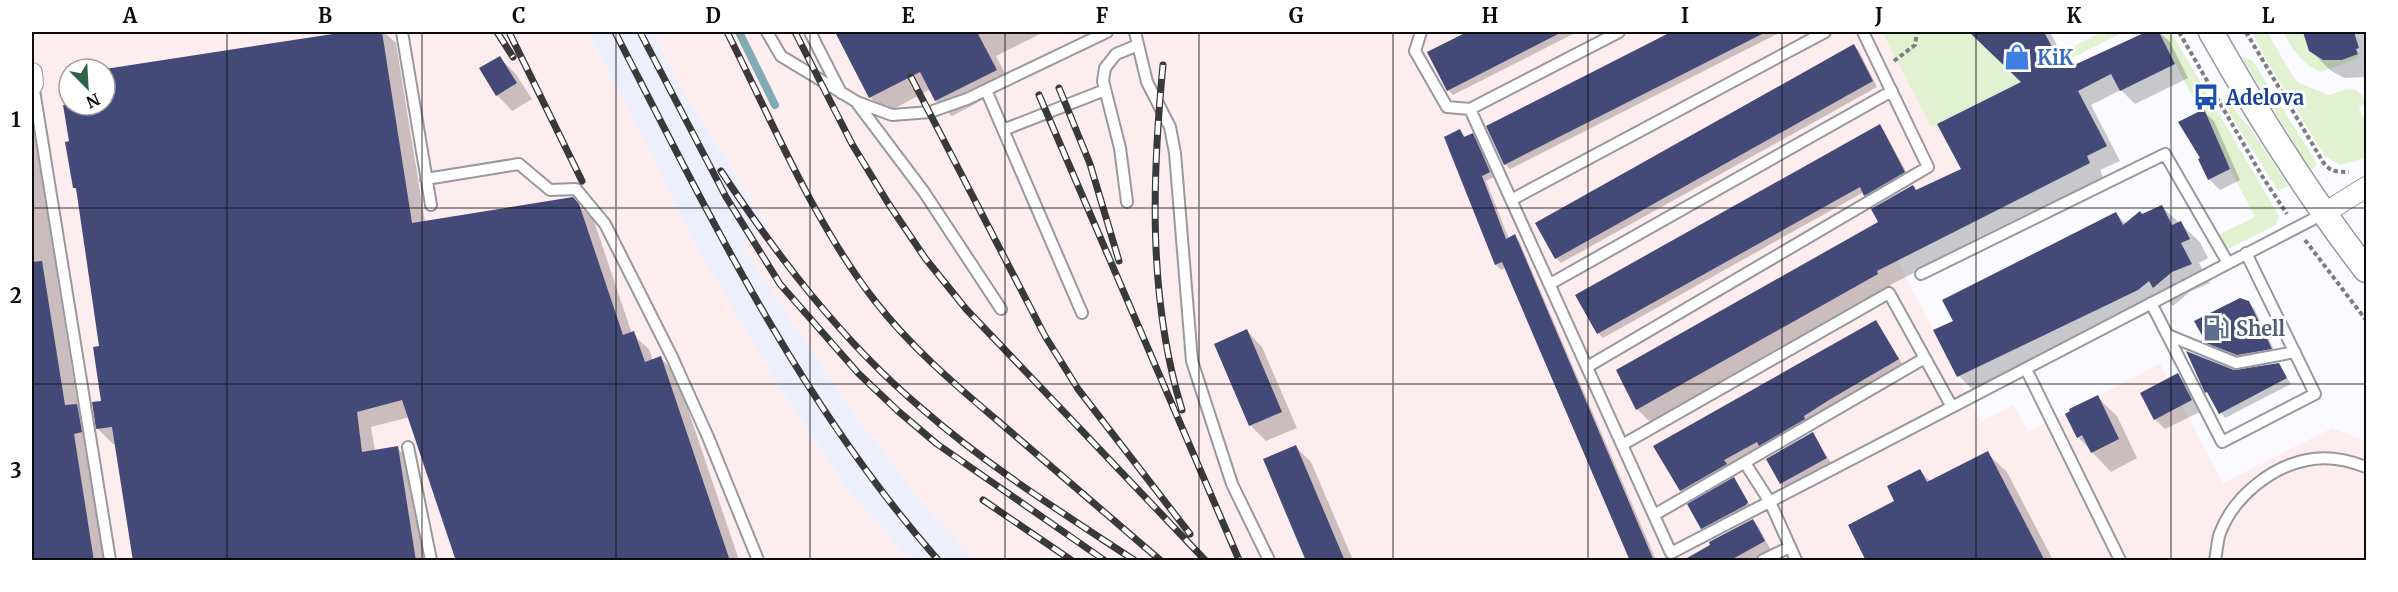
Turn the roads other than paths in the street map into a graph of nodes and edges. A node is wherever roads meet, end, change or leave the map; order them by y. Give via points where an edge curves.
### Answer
1 (402, 32) edge
2 (767, 32) edge
3 (810, 32) edge
4 (1107, 32) edge
5 (1135, 32) edge
6 (1421, 32) edge
7 (1619, 32) edge
8 (1825, 32) edge
9 (1863, 32) edge
10 (2211, 32) edge
11 (1138, 45) junction
12 (32, 81) edge
13 (986, 90) junction
14 (1105, 90) junction
15 (1892, 91) junction
16 (841, 94) junction
17 (857, 102) junction
18 (1470, 109) junction
19 (1002, 130) junction
20 (426, 179) junction
21 (2360, 179) edge
22 (1511, 200) junction
23 (1126, 202) dead end
24 (430, 205) dead end
25 (2323, 213) junction
26 (2247, 254) junction
27 (2228, 263) junction
28 (2367, 270) edge
29 (1921, 274) dead end
30 (1550, 284) junction
31 (2151, 303) junction
32 (1001, 309) dead end
33 (1082, 313) dead end
34 (2168, 335) junction
35 (2295, 352) junction
36 (1925, 358) junction
37 (1587, 367) junction
38 (2026, 369) junction
39 (1952, 407) junction
40 (1623, 445) junction
41 (408, 447) dead end
42 (1745, 463) junction
43 (2367, 466) edge
44 (1770, 502) junction
45 (1654, 515) junction
46 (1790, 547) junction
47 (110, 561) edge
48 (431, 561) edge
49 (758, 561) edge
50 (1269, 561) edge
51 (1763, 561) edge
52 (1796, 561) edge
53 (2120, 561) edge
54 (2215, 561) edge

1 - 20 lane
2 - 16 lane via 780,56
3 - 16 lane
4 - 13 lane
5 - 11 lane
6 - 18 lane via 1416,51 1448,107
7 - 18 lane
8 - 22 lane
9 - 15 lane
10 - 25 street
11 - 14 lane via 1116,54 1105,68
11 - 50 lane via 1147,82 1170,127 1175,153 1192,361 1232,484
12 - 47 lane
13 - 17 lane via 930,112 892,115
13 - 19 lane
14 - 19 lane
14 - 23 lane via 1120,148
15 - 30 lane
15 - 37 lane via 1928,167
16 - 17 lane
17 - 32 lane via 924,192
18 - 22 lane
19 - 33 lane
20 - 24 lane
20 - 49 lane via 519,164 550,190 576,189 594,208 672,357
21 - 25 street
22 - 30 lane
25 - 26 lane
25 - 28 street
26 - 27 lane
26 - 35 lane
27 - 29 lane via 2165,154
27 - 31 lane
30 - 37 lane
31 - 34 lane
31 - 38 lane
34 - 35 lane via 2236,363
34 - 35 lane via 2222,442 2315,394
36 - 39 lane
36 - 40 lane via 1889,293
36 - 42 lane
37 - 40 lane
38 - 39 lane
38 - 53 lane
39 - 44 lane
40 - 45 lane
41 - 48 lane
42 - 44 lane
42 - 45 lane
43 - 54 lane via 2346,460 2307,460 2270,474 2241,499 2221,532
44 - 45 lane via 1671,553
44 - 46 lane
46 - 51 lane
46 - 52 lane

